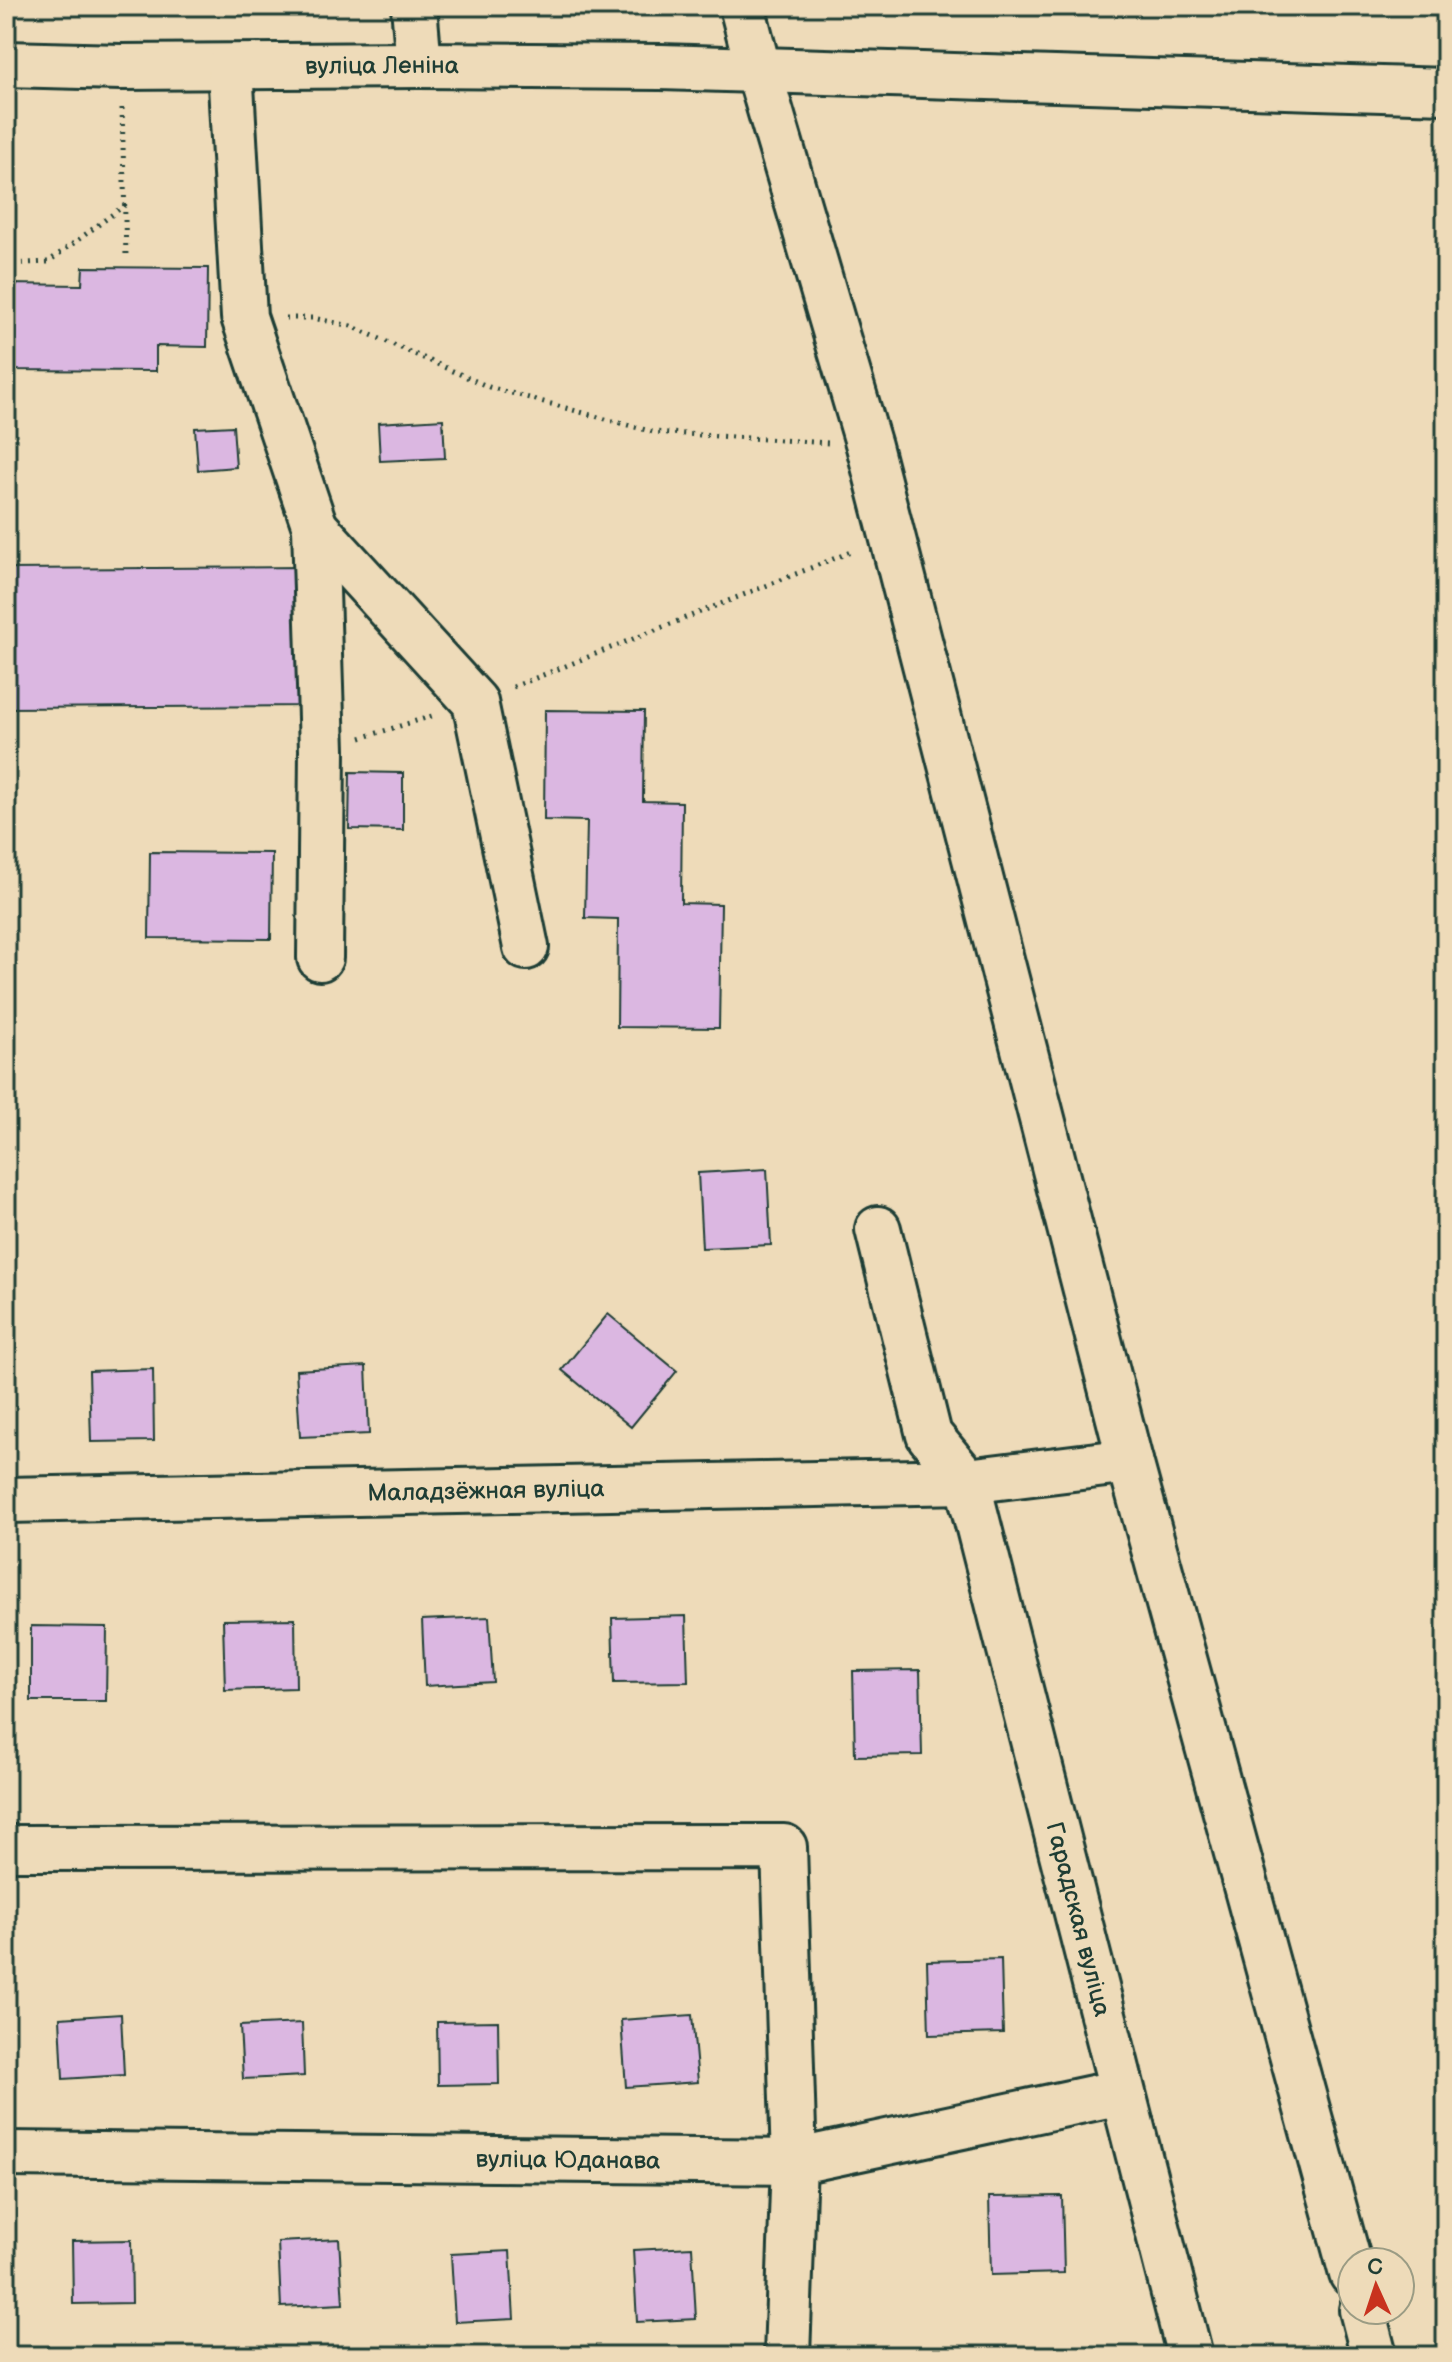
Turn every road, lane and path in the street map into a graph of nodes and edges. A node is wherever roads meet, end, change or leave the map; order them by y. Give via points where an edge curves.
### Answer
1 (414, 6) edge
2 (742, 6) edge
3 (6, 64) edge
4 (419, 65) junction
5 (121, 67) junction
6 (230, 67) junction
7 (759, 72) junction
8 (1446, 91) edge
9 (125, 205) junction
10 (126, 256) dead end
11 (6, 264) edge
12 (244, 317) junction
13 (869, 446) junction
14 (315, 527) junction
15 (892, 536) junction
16 (475, 702) junction
17 (322, 750) junction
18 (526, 947) dead end
19 (320, 958) dead end
20 (878, 1229) dead end
21 (1130, 1461) junction
22 (967, 1481) junction
23 (6, 1500) edge
24 (6, 1848) edge
25 (1121, 2092) junction
26 (6, 2154) edge
27 (794, 2162) junction
28 (1344, 2246) edge
29 (1366, 2326) edge
30 (787, 2356) edge
31 (1190, 2356) edge
32 (1374, 2356) edge

1 - 4 street
2 - 7 street
3 - 5 street, вуліца Леніна
4 - 6 street, вуліца Леніна
4 - 7 street, вуліца Леніна
5 - 6 street, вуліца Леніна
5 - 9 path
6 - 12 street
7 - 8 street, вуліца Леніна
7 - 13 street
9 - 10 path
9 - 11 path via 48,262
12 - 13 path via 313,318 351,326 489,387 653,432
12 - 14 street
13 - 15 street
14 - 16 street
14 - 17 street
15 - 16 path
15 - 21 street
16 - 17 path
16 - 18 street
17 - 19 street
20 - 22 street via 929,1435
21 - 22 street, Маладзёжная вуліца
21 - 28 street
22 - 23 street, Маладзёжная вуліца
22 - 25 street, Гарадская вуліца
24 - 27 street via 784,1847
25 - 27 street, вуліца Юданава
25 - 31 street, Гарадская вуліца
26 - 27 street, вуліца Юданава
27 - 30 street
29 - 32 street

